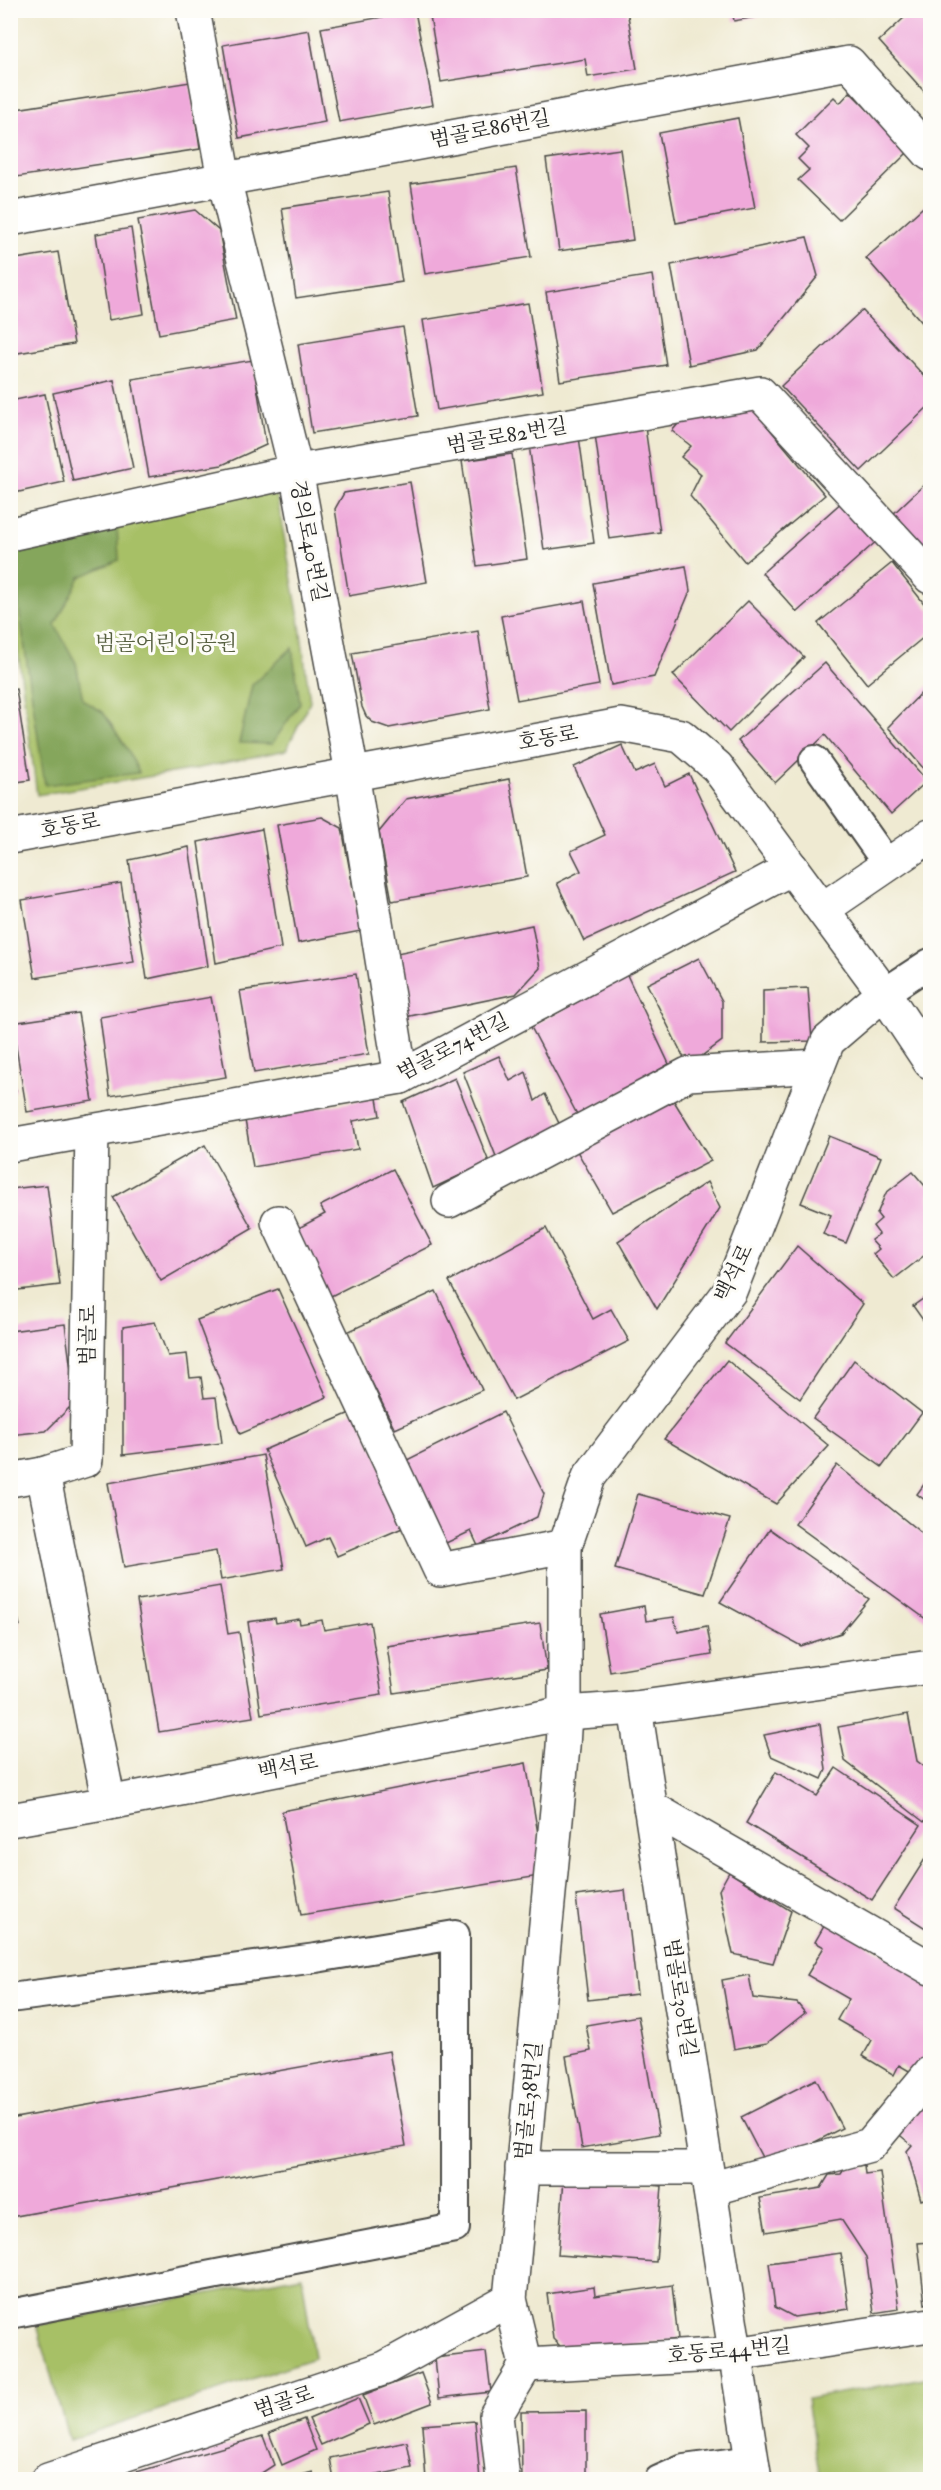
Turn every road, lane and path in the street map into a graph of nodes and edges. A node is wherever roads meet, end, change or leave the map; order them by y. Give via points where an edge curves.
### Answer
1 (193, 10) edge
2 (930, 154) edge
3 (224, 179) junction
4 (10, 219) edge
5 (296, 471) junction
6 (10, 534) edge
7 (930, 577) edge
8 (814, 760) dead end
9 (352, 773) junction
10 (930, 836) edge
11 (10, 837) edge
12 (888, 865) junction
13 (792, 868) junction
14 (823, 909) junction
15 (930, 963) edge
16 (884, 993) junction
17 (930, 1062) edge
18 (818, 1066) junction
19 (401, 1077) junction
20 (92, 1131) junction
21 (10, 1145) edge
22 (449, 1202) dead end
23 (278, 1222) dead end
24 (43, 1474) junction
25 (10, 1480) edge
26 (565, 1546) junction
27 (930, 1667) edge
28 (635, 1708) junction
29 (565, 1713) junction
30 (109, 1803) junction
31 (650, 1807) junction
32 (10, 1820) edge
33 (930, 1968) edge
34 (10, 1998) edge
35 (930, 2073) edge
36 (522, 2168) junction
37 (708, 2179) junction
38 (510, 2299) junction
39 (10, 2314) edge
40 (930, 2325) edge
41 (735, 2354) junction
42 (526, 2365) junction
43 (753, 2470) edge
44 (48, 2480) edge
45 (503, 2480) edge
46 (658, 2480) edge

1 - 3 street, 경의로40번길
2 - 3 street, 범골로86번길 via 849,63
3 - 4 street, 범골로86번길
3 - 5 street, 경의로40번길
5 - 6 street, 범골로82번길
5 - 7 street, 범골로82번길 via 760,393
5 - 9 street, 경의로40번길
8 - 12 lane
9 - 11 street, 호동로
9 - 13 street, 호동로 via 621,725 681,736 717,767
9 - 19 street, 경의로40번길
10 - 12 street
12 - 14 street
13 - 14 street, 호동로
13 - 19 street, 범골로74번길
14 - 16 street, 호동로
15 - 16 lane
16 - 17 street, 호동로
16 - 18 street, 백석로 via 828,1041
18 - 22 street via 688,1074
18 - 26 street, 백석로 via 730,1291 589,1477
19 - 20 street, 범골로74번길
20 - 21 street, 범골로74번길
20 - 24 street, 범골로 via 86,1460
23 - 26 street via 440,1570
24 - 25 street, 범골로
24 - 30 street
26 - 29 street, 백석로
27 - 28 street, 백석로
28 - 29 street, 백석로
28 - 31 street, 범골로30번길
29 - 30 street, 백석로
29 - 36 street, 범골로38번길
30 - 32 street, 백석로
31 - 33 street
31 - 37 street, 범골로30번길
34 - 39 lane via 316,1958 455,1935 455,2228
35 - 37 street via 870,2145
36 - 37 street
36 - 38 street, 범골로38번길
37 - 41 street, 범골로30번길
38 - 42 street, 범골로38번길
38 - 44 street, 범골로 via 385,2368
40 - 41 street, 호동로44번길
41 - 42 street, 호동로44번길
41 - 43 street, 범골로30번길
42 - 45 street via 496,2415
43 - 46 lane via 684,2469

